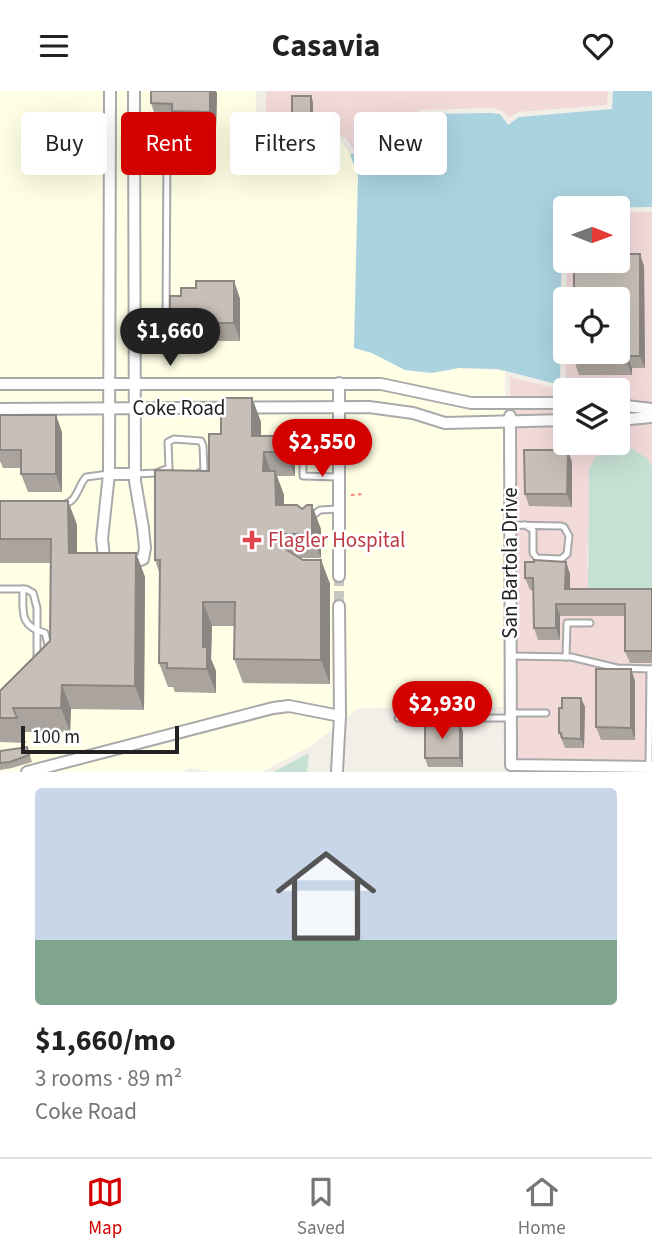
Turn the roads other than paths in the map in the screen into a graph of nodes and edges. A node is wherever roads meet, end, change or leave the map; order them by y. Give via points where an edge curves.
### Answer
1 (110, 91) edge
2 (134, 91) edge
3 (134, 112) edge
4 (110, 145) junction
5 (121, 145) edge
6 (134, 175) edge
7 (167, 175) edge
8 (134, 319) junction
9 (339, 383) junction
10 (0, 384) edge
11 (110, 384) junction
12 (134, 384) junction
13 (510, 403) junction
14 (553, 403) edge
15 (630, 406) edge
16 (338, 407) junction
17 (0, 409) edge
18 (109, 409) junction
19 (135, 409) junction
20 (652, 409) edge
21 (652, 417) edge
22 (630, 419) edge
23 (510, 420) junction
24 (553, 420) edge
25 (287, 442) edge
26 (169, 468) junction
27 (109, 474) junction
28 (135, 474) junction
29 (173, 475) edge
30 (194, 476) edge
31 (338, 477) junction
32 (49, 505) edge
33 (338, 509) junction
34 (311, 521) edge
35 (510, 525) junction
36 (525, 525) junction
37 (325, 576) dead end
38 (339, 576) joint
39 (0, 589) edge
40 (23, 589) junction
41 (339, 606) tunnel mouth
42 (590, 624) dead end
43 (37, 631) junction
44 (510, 656) junction
45 (566, 657) junction
46 (651, 669) edge
47 (546, 713) dead end
48 (340, 716) junction
49 (511, 716) junction
50 (398, 718) dead end
51 (651, 767) edge
52 (511, 769) edge
53 (27, 772) edge
54 (337, 772) edge

1 - 4 street
2 - 3 street
4 - 5 street
4 - 11 street
6 - 8 street
7 - 8 lane via 166,319
8 - 12 street
9 - 12 street, Coke Road
9 - 13 street, Coke Road via 400,387 471,403
9 - 16 street
10 - 11 street, Coke Road
11 - 12 street, Coke Road
11 - 18 street
12 - 19 street
13 - 14 street, Coke Road
13 - 23 street, San Bartola Drive
15 - 20 street
16 - 19 street, Coke Road
16 - 23 street, Coke Road via 391,409 445,423
16 - 31 street
17 - 18 street, Coke Road
18 - 19 street, Coke Road
18 - 27 street
19 - 28 street
21 - 22 street
23 - 24 street, Coke Road
23 - 35 street, San Bartola Drive
25 - 31 lane via 303,442 303,476
26 - 28 lane
26 - 29 lane
26 - 30 lane via 168,442 201,441 204,471
27 - 28 street
27 - 28 street via 104,557 110,563 134,564 143,559 145,548
27 - 32 lane via 86,477 69,504
31 - 33 street
33 - 34 lane via 315,512
33 - 38 street
35 - 36 lane
35 - 44 street, San Bartola Drive
36 - 36 lane via 533,530 537,558 561,559 567,554 569,536 564,527
37 - 38 lane
39 - 40 lane
40 - 43 lane via 24,619
40 - 43 lane via 33,593 36,601
41 - 48 street
42 - 45 lane via 567,623
43 - 43 lane via 37,666 48,659 48,637
44 - 45 lane
44 - 49 street, San Bartola Drive
45 - 46 lane via 617,668
46 - 51 lane
47 - 49 lane
48 - 53 street via 289,706 273,708
48 - 54 street
49 - 50 lane
49 - 52 street, San Bartola Drive
51 - 52 street

